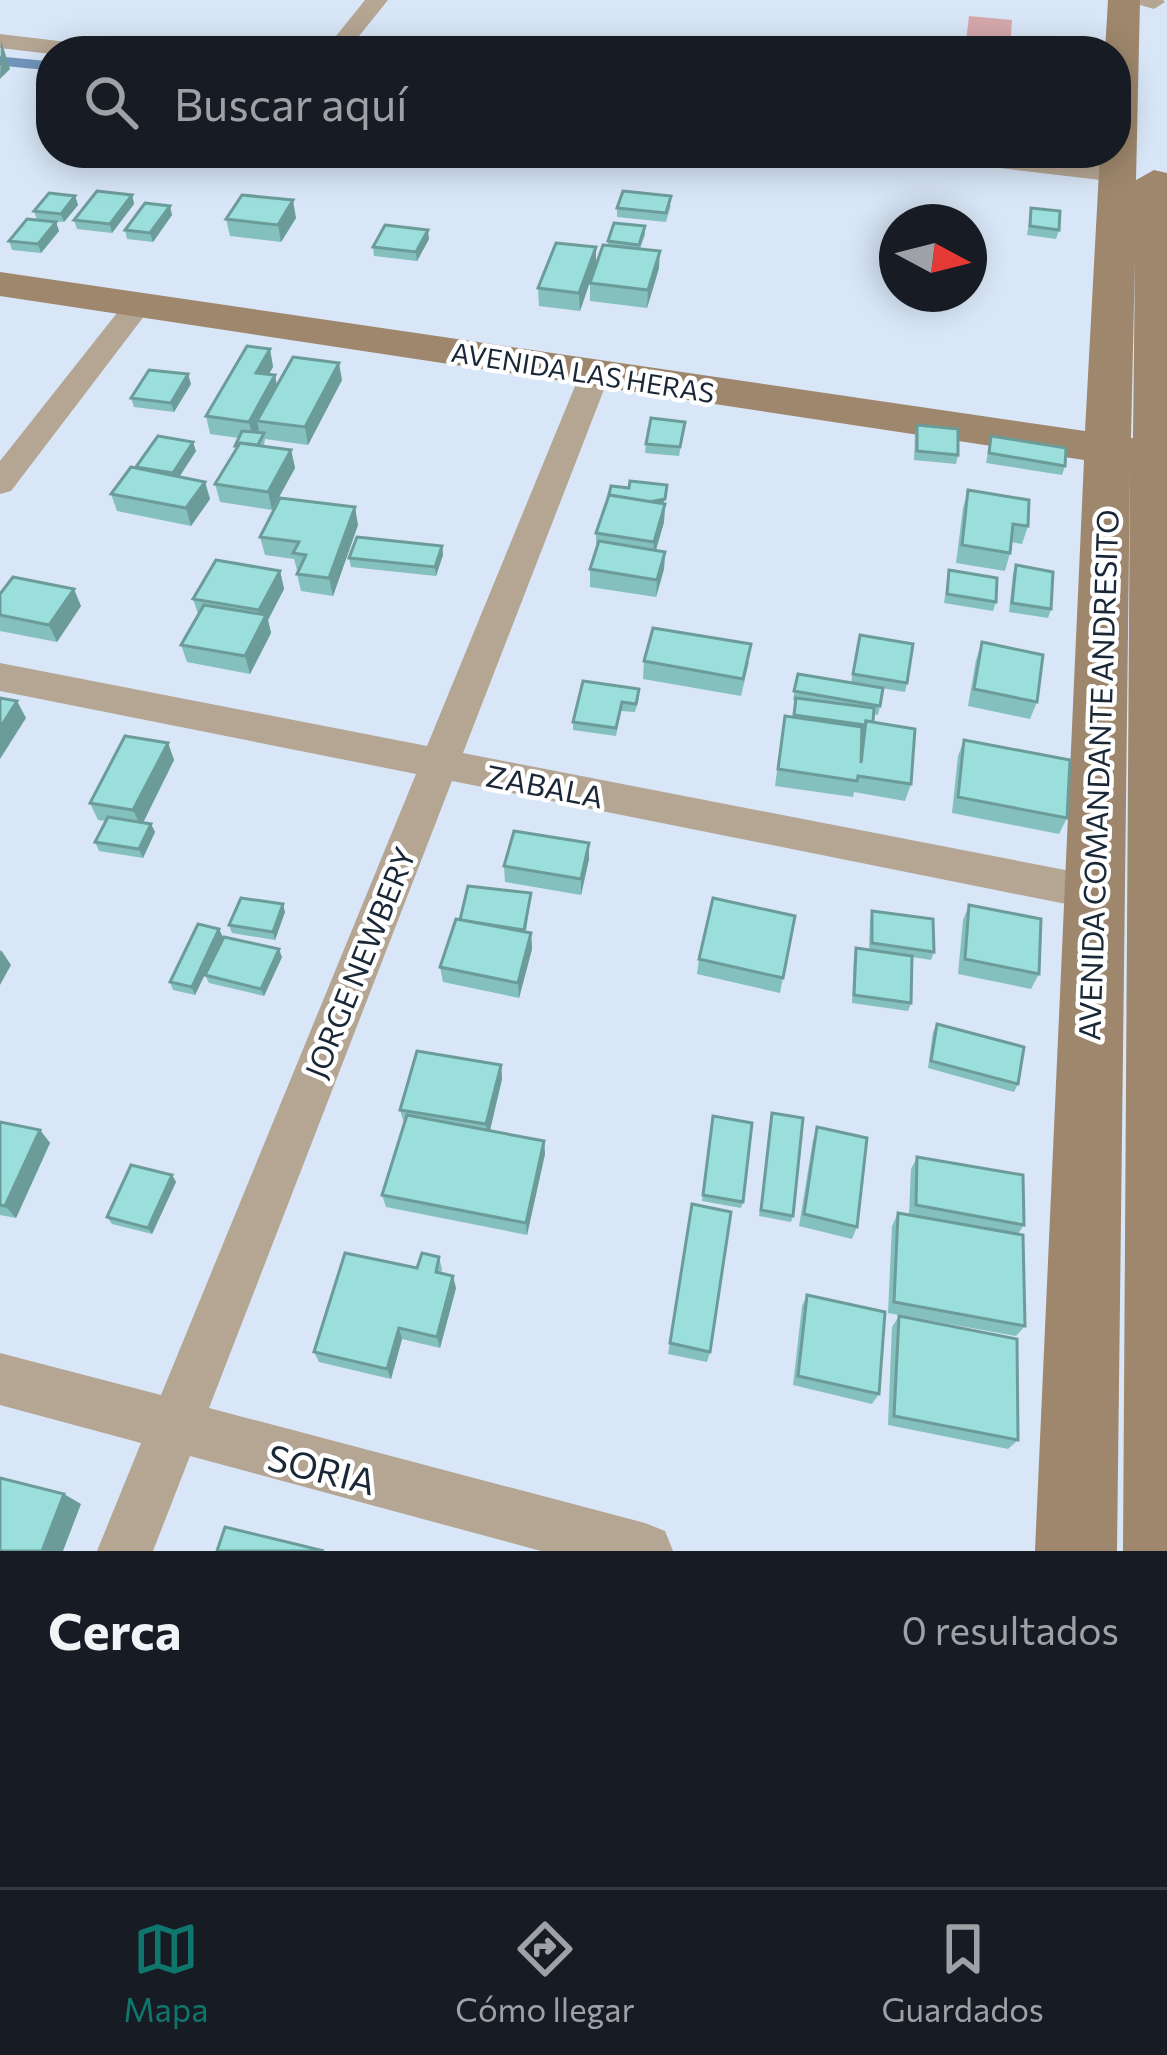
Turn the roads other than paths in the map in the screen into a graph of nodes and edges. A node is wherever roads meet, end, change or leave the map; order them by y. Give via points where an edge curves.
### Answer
1 (376, 0) edge
2 (1141, 1) edge
3 (347, 36) edge
4 (0, 41) edge
5 (36, 45) edge
6 (1131, 73) edge
7 (1067, 168) edge
8 (1118, 168) edge
9 (1117, 174) junction
10 (0, 268) edge
11 (0, 284) edge
12 (138, 305) junction
13 (595, 374) junction
14 (1144, 438) edge
15 (0, 482) edge
16 (0, 677) edge
17 (438, 764) junction
18 (1091, 892) junction
19 (0, 1379) edge
20 (172, 1429) junction
21 (125, 1551) edge
22 (645, 1551) edge
23 (1076, 1551) edge
24 (1164, 1551) edge

1 - 3 street
2 - 6 main road, AVENIDA COMANDANTE ANDRESITO
2 - 14 main road, AVENIDA COMANDANTE ANDRESITO
4 - 5 street
7 - 9 street
8 - 9 main road, AVENIDA COMANDANTE ANDRESITO
9 - 14 main road, AVENIDA COMANDANTE ANDRESITO
10 - 14 main road, AVENIDA LAS HERAS
11 - 12 main road, AVENIDA LAS HERAS
12 - 13 main road, AVENIDA LAS HERAS
12 - 15 street
13 - 14 main road, AVENIDA LAS HERAS
13 - 17 street, JORGE NEWBERY
14 - 18 main road, AVENIDA COMANDANTE ANDRESITO
14 - 24 main road, AVENIDA COMANDANTE ANDRESITO
16 - 17 street, ZABALA
17 - 18 street, ZABALA
17 - 20 street, JORGE NEWBERY
18 - 23 main road, AVENIDA COMANDANTE ANDRESITO
19 - 20 street, SORIA
20 - 21 street, JORGE NEWBERY
20 - 22 street, SORIA

